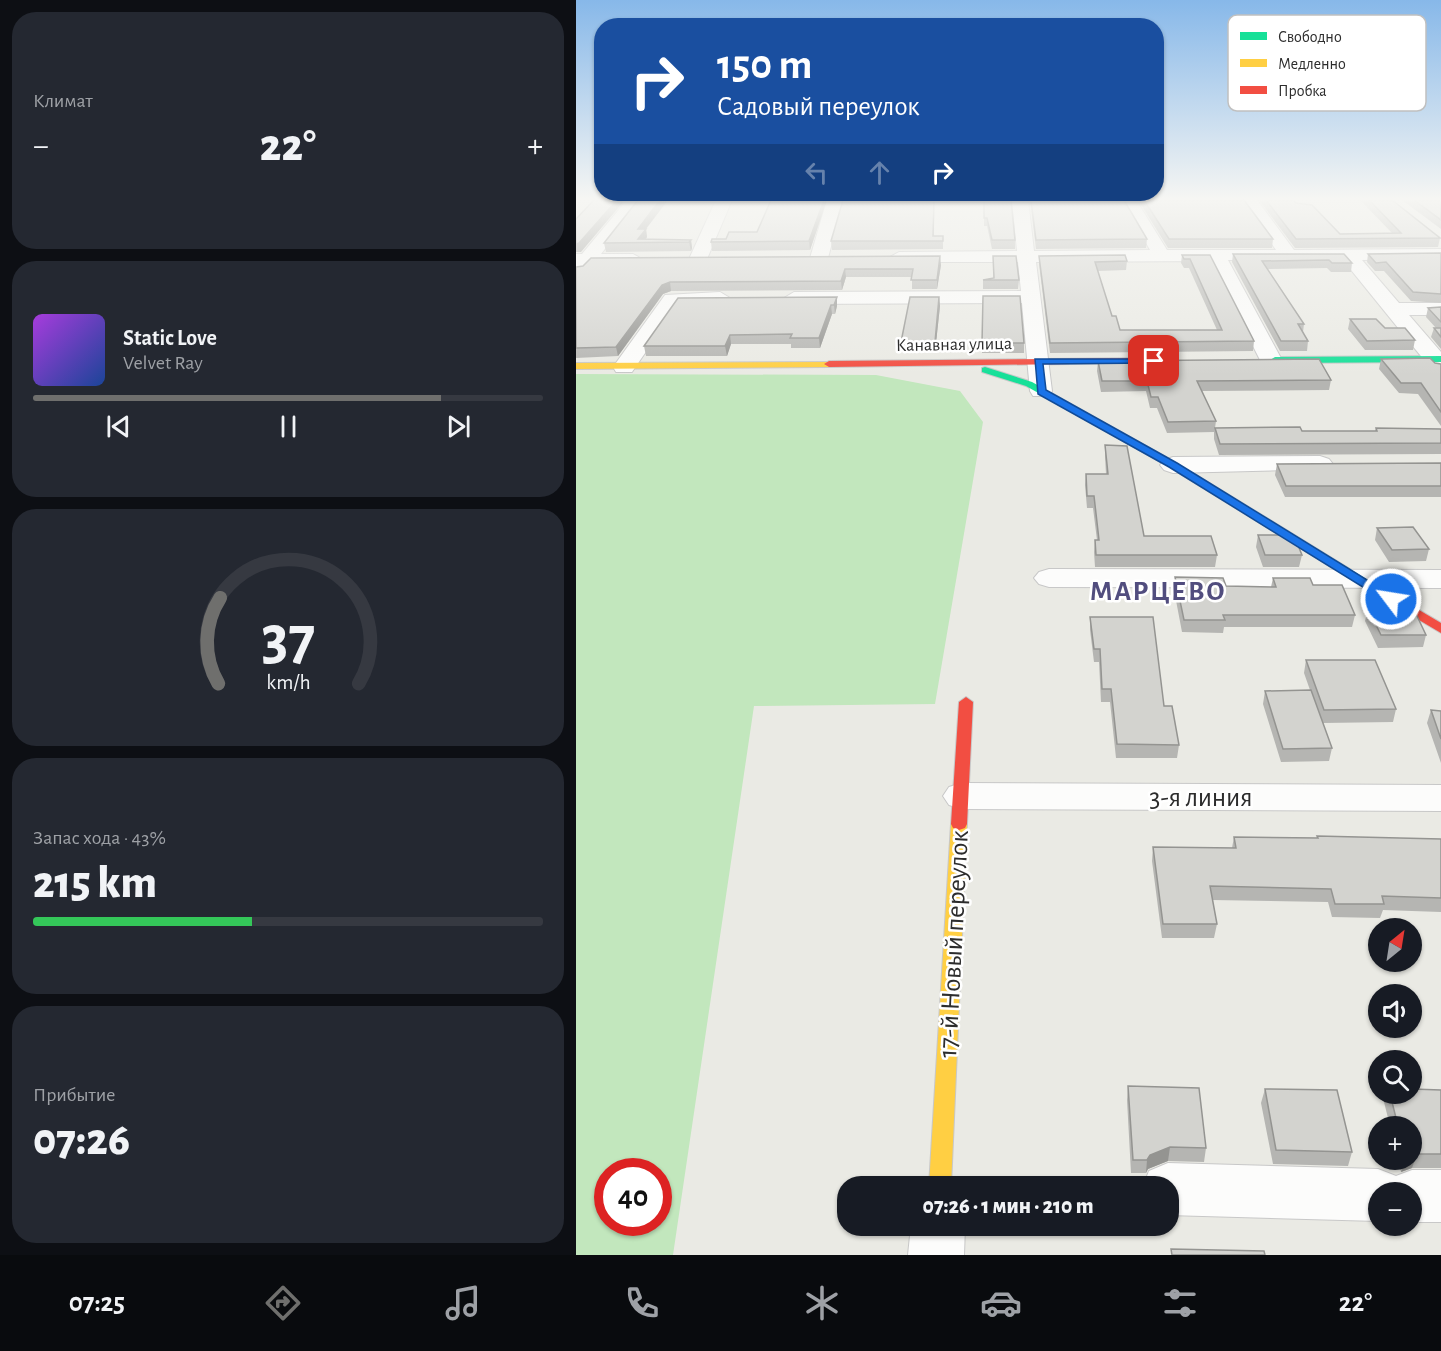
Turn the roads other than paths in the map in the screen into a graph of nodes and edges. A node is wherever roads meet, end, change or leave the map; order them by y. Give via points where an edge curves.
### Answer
1 (582, 259) edge
2 (654, 259) edge
3 (676, 259) edge
4 (720, 259) edge
5 (1025, 259) edge
6 (1218, 259) edge
7 (1352, 259) edge
8 (698, 260) joint
9 (576, 273) edge
10 (1030, 297) junction
11 (744, 298) edge
12 (780, 298) edge
13 (1394, 309) junction
14 (1441, 309) edge
15 (1265, 360) joint
16 (1038, 361) junction
17 (1154, 361) edge
18 (1439, 361) edge
19 (954, 362) junction
20 (576, 366) edge
21 (624, 367) junction
22 (1041, 392) junction
23 (1348, 464) edge
24 (1173, 465) junction
25 (1049, 578) dead end
26 (1358, 579) junction
27 (1441, 579) edge
28 (1441, 629) edge
29 (966, 702) dead end
30 (962, 796) junction
31 (1441, 798) edge
32 (941, 1176) edge
33 (1179, 1189) edge
34 (1368, 1195) edge
35 (1422, 1196) edge
36 (1441, 1197) edge
37 (937, 1236) edge
38 (936, 1255) edge

1 - 2 street
1 - 9 street
3 - 8 street
4 - 8 street
5 - 10 street
6 - 15 street
7 - 13 street
10 - 12 street
10 - 16 street
11 - 21 street via 672,299
13 - 14 street
13 - 18 street
15 - 18 street
16 - 17 street, Канавная улица
16 - 19 street, Канавная улица
16 - 22 street
19 - 21 street, Канавная улица
19 - 22 street
20 - 21 street, Канавная улица
22 - 24 street
23 - 24 street
24 - 26 street
25 - 26 street
26 - 27 street
26 - 28 street
29 - 30 street, 17-й Новый переулок
30 - 31 street, 3-я линия
30 - 32 street, 17-й Новый переулок
33 - 34 street
35 - 36 street
37 - 38 street

